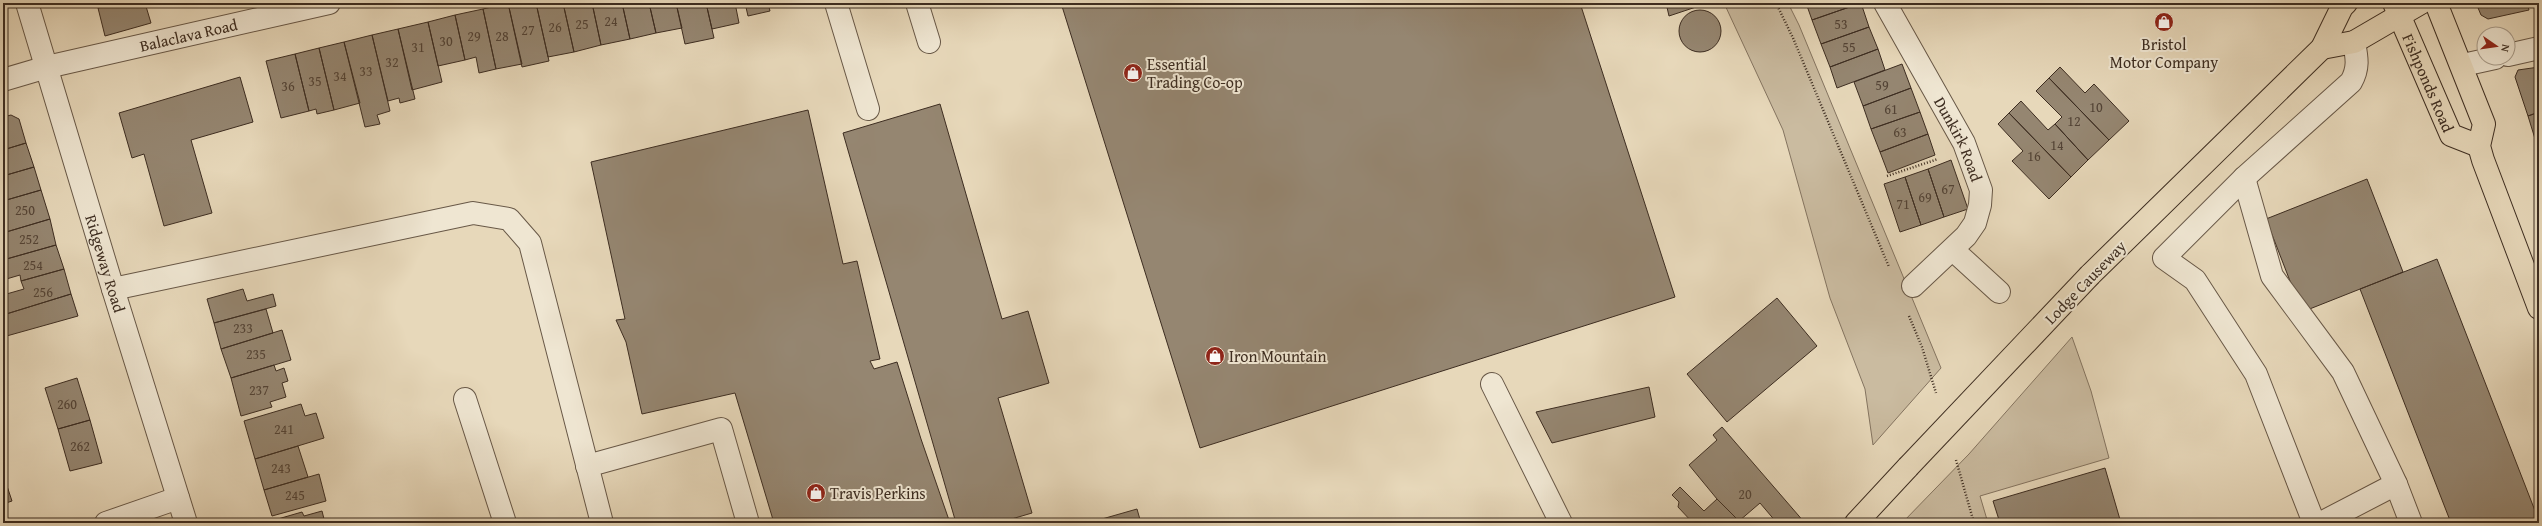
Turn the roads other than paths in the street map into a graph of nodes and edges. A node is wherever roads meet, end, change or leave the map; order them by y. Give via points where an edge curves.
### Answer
1 (27, 3) edge
2 (329, 3) edge
3 (836, 3) edge
4 (917, 3) edge
5 (1885, 3) edge
6 (2346, 3) edge
7 (2421, 3) edge
8 (2436, 3) edge
9 (2396, 10) edge
10 (929, 42) dead end
11 (2354, 42) junction
12 (2322, 48) junction
13 (2539, 48) edge
14 (2516, 53) edge
15 (2476, 62) edge
16 (2463, 65) junction
17 (47, 67) junction
18 (3, 80) edge
19 (868, 109) dead end
20 (2479, 146) junction
21 (2244, 178) junction
22 (1952, 250) junction
23 (1913, 286) dead end
24 (113, 289) junction
25 (1999, 292) dead end
26 (2539, 308) edge
27 (1492, 384) dead end
28 (465, 399) dead end
29 (587, 466) junction
30 (2396, 484) junction
31 (178, 498) junction
32 (106, 523) edge
33 (186, 523) edge
34 (505, 523) edge
35 (602, 523) edge
36 (748, 523) edge
37 (1561, 523) edge
38 (1856, 523) edge
39 (2314, 523) edge
40 (2321, 523) edge
41 (2411, 523) edge

1 - 17 street, Ridgeway Road
2 - 17 street, Balaclava Road
3 - 19 street
4 - 10 street
5 - 22 street, Dunkirk Road via 1967,149 1981,190 1975,223
6 - 12 main road, Lodge Causeway
7 - 9 main road
8 - 16 main road, Fishponds Road
9 - 11 main road
9 - 20 main road, Fishponds Road via 2451,135
11 - 12 main road
11 - 21 street via 2358,61 2351,82
12 - 38 main road, Lodge Causeway, bridge via 2090,275
13 - 14 street
15 - 16 street
16 - 20 main road, Fishponds Road via 2484,124
17 - 18 street, Balaclava Road
17 - 24 street, Ridgeway Road
20 - 26 main road
21 - 30 street via 2272,276 2343,372
21 - 39 street via 2164,258 2195,280 2256,374
22 - 23 street, Dunkirk Road
22 - 25 street
24 - 29 street via 473,213 509,219 530,243
24 - 31 street, Ridgeway Road
27 - 37 street
28 - 34 street
29 - 35 street
29 - 36 street via 721,429
30 - 40 street
30 - 41 street
31 - 32 street
31 - 33 street, Ridgeway Road

